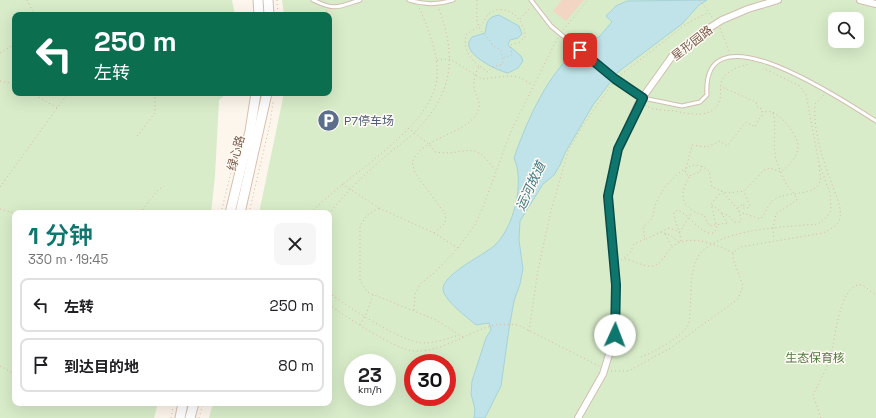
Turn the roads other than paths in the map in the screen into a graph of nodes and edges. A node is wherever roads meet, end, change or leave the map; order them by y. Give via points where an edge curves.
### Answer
1 (258, 0) edge
2 (268, 0) edge
3 (313, 0) edge
4 (360, 0) edge
5 (409, 0) edge
6 (453, 0) edge
7 (531, 0) edge
8 (778, 0) edge
9 (860, 0) edge
10 (876, 4) edge
11 (259, 12) edge
12 (269, 12) edge
13 (256, 96) edge
14 (270, 96) edge
15 (643, 98) junction
16 (876, 121) edge
17 (231, 210) edge
18 (241, 210) edge
19 (182, 406) edge
20 (193, 406) edge
21 (180, 418) edge
22 (190, 418) edge
23 (578, 418) edge

1 - 11 main road
2 - 12 main road
3 - 4 lane via 328,8
5 - 6 lane via 437,5
7 - 15 lane via 551,26 615,80
8 - 15 street, 星形园路 via 748,9 695,37 673,55
9 - 10 street
13 - 17 main road, 绿心路 via 250,131
14 - 18 main road, 绿心路
15 - 16 lane via 682,106 700,102 707,95 707,76 710,68 721,58 753,58 812,82
15 - 23 street, 星形园路 via 618,149 608,196 616,285 615,335 605,368
19 - 21 main road
20 - 22 main road

